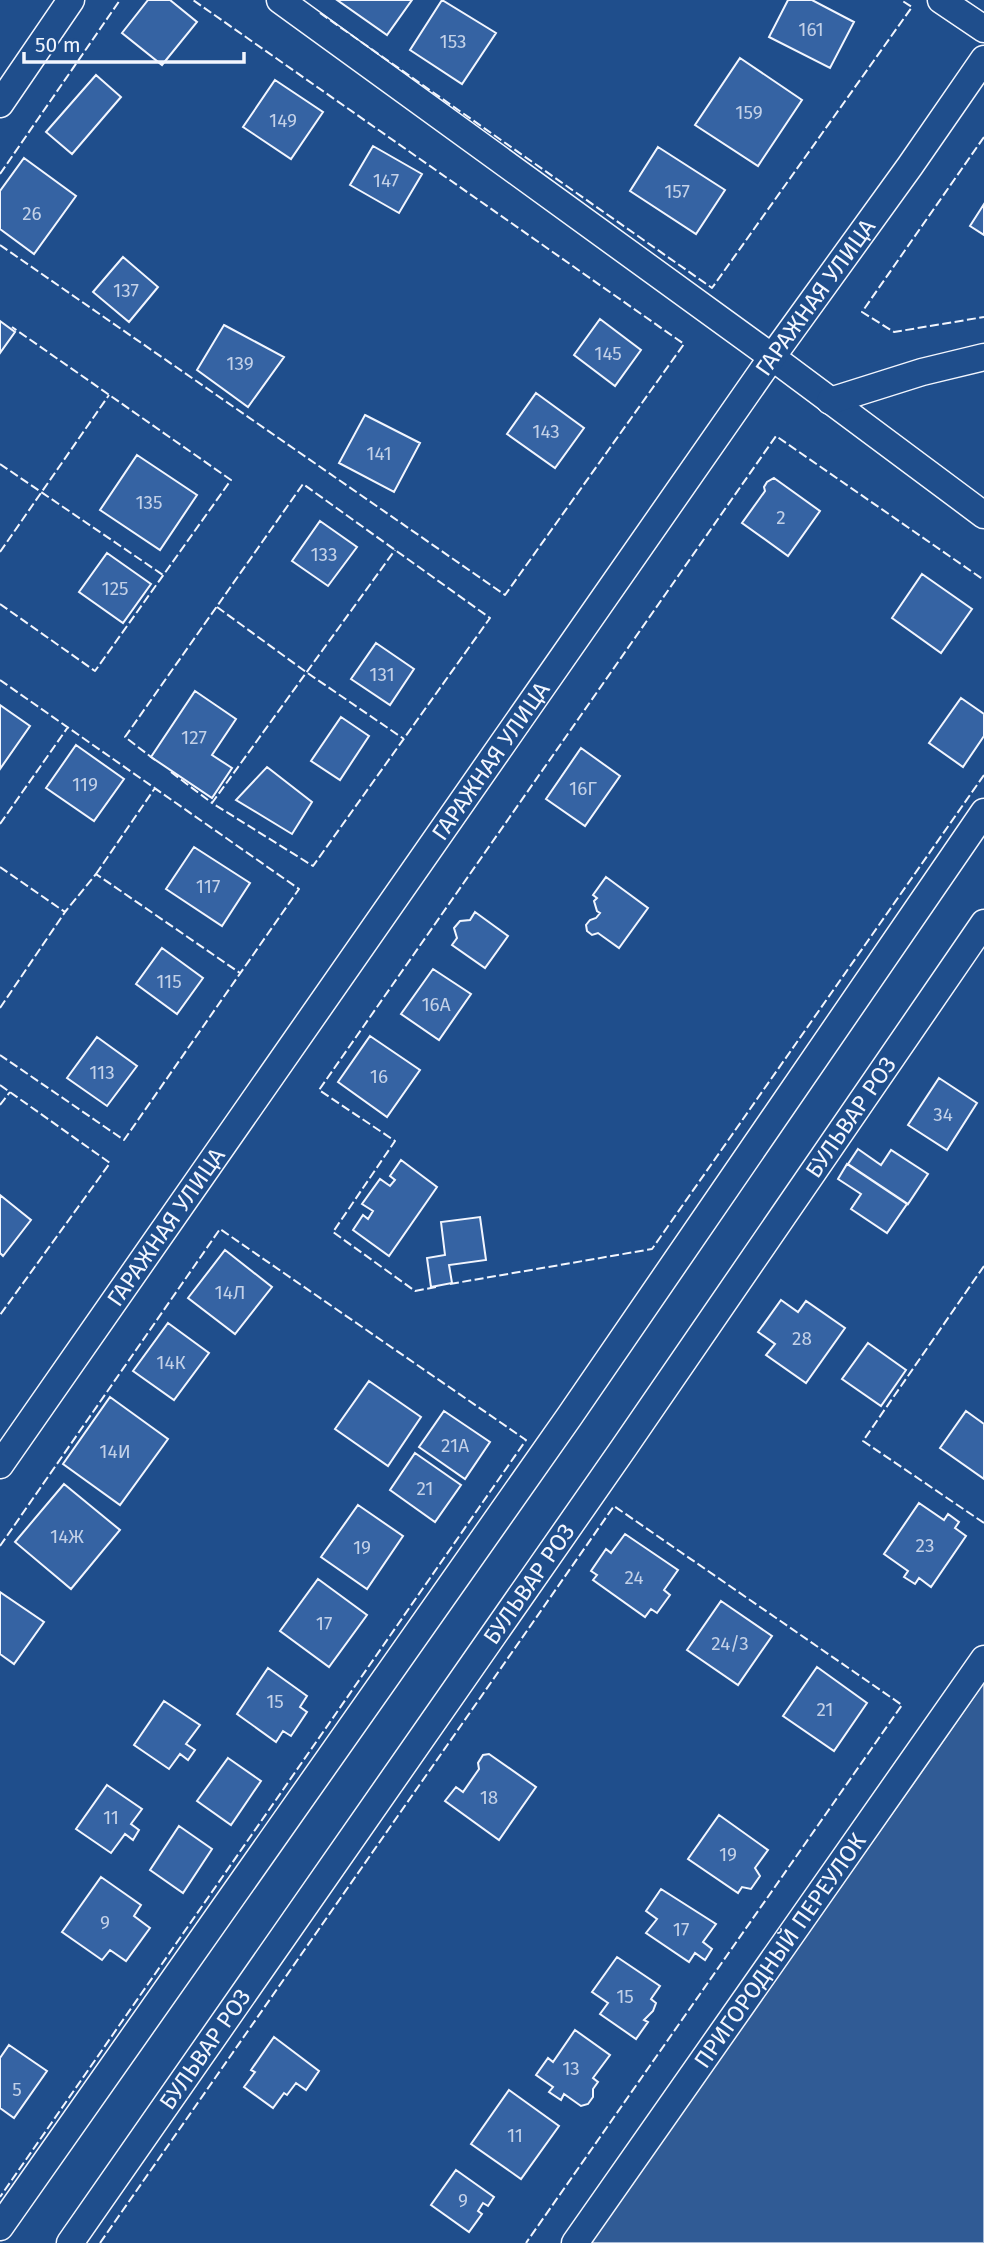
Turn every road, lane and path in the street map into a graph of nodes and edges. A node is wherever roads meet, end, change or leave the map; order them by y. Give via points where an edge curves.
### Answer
1 (71, 0) edge
2 (281, 0) edge
3 (941, 0) edge
4 (984, 29) edge
5 (984, 59) edge
6 (0, 104) edge
7 (772, 357) junction
8 (984, 358) edge
9 (830, 401) junction
10 (984, 515) edge
11 (984, 812) edge
12 (984, 923) edge
13 (0, 1465) edge
14 (984, 1659) edge
15 (0, 2227) edge
16 (71, 2243) edge
17 (575, 2243) edge

1 - 6 street
2 - 7 street
3 - 4 street
5 - 7 street, ГАРАЖНАЯ УЛИЦА
7 - 9 street
7 - 13 street, ГАРАЖНАЯ УЛИЦА
8 - 9 street
9 - 10 street
11 - 15 street via 569,1417
12 - 16 street, БУЛЬВАР РОЗ
14 - 17 street, ПРИГОРОДНЫЙ ПЕРЕУЛОК

